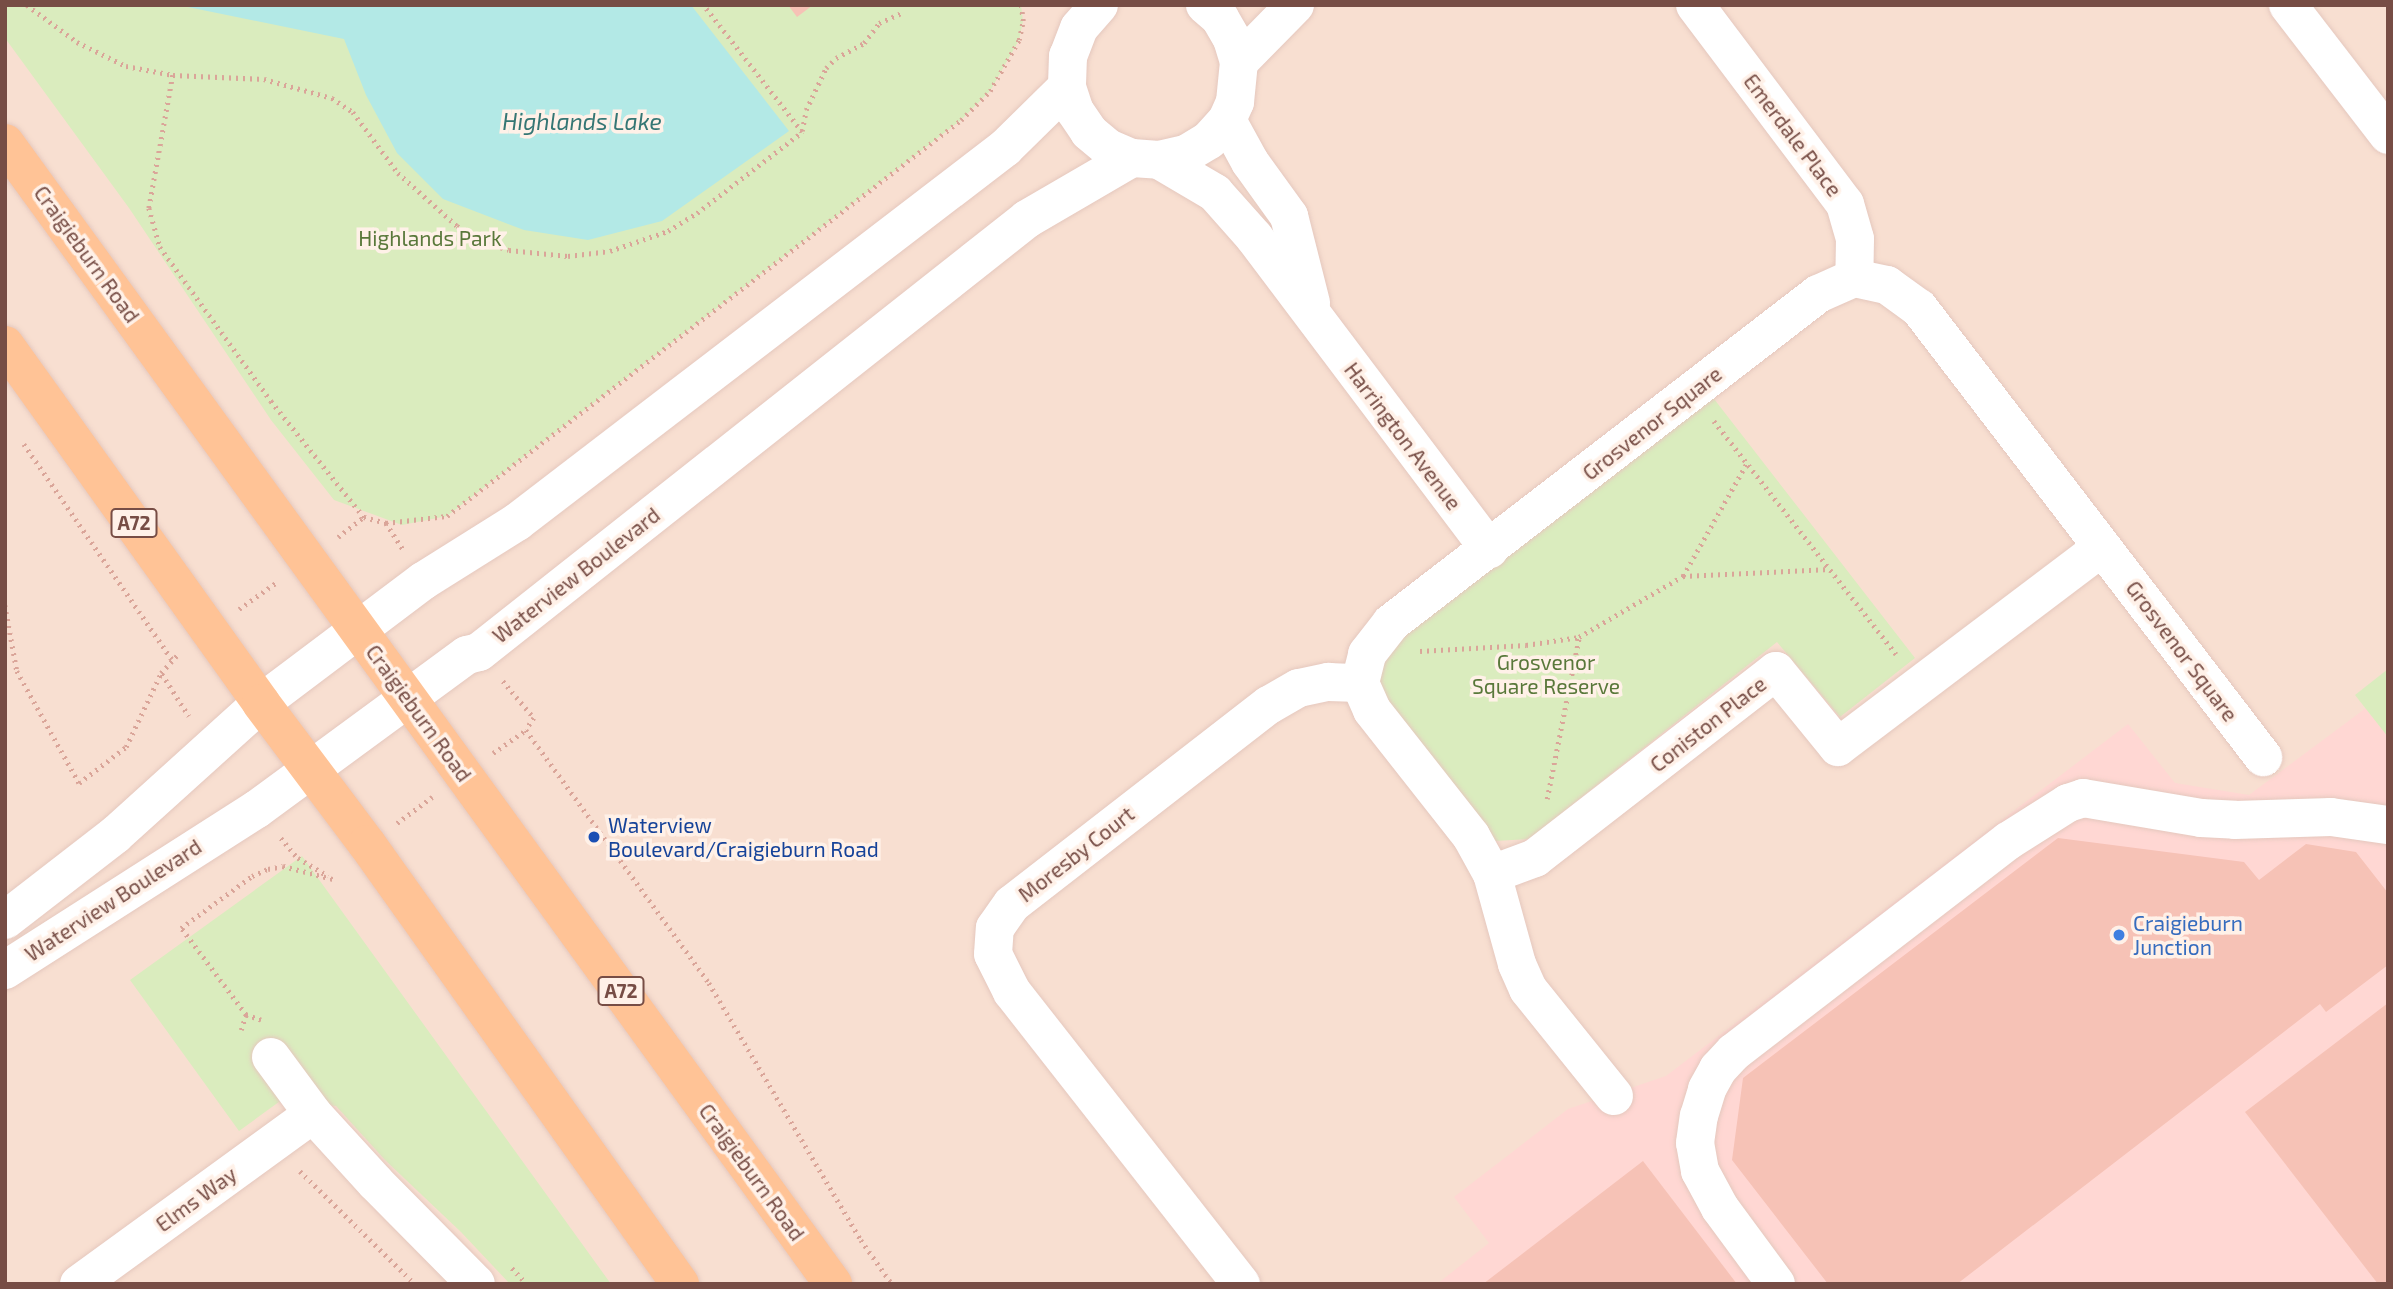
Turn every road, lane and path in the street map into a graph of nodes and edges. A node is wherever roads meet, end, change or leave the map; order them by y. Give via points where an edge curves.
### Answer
1 (27, 5) edge
2 (703, 5) edge
3 (1021, 5) edge
4 (1205, 5) edge
5 (1295, 5) edge
6 (1695, 5) edge
7 (2288, 5) edge
8 (901, 13) dead end
9 (1081, 13) edge
10 (1239, 62) junction
11 (173, 75) junction
12 (1067, 87) junction
13 (1227, 120) junction
14 (802, 132) junction
15 (2388, 135) edge
16 (5, 143) edge
17 (1145, 159) junction
18 (1854, 278) junction
19 (1316, 322) junction
20 (5, 345) edge
21 (1692, 392) junction
22 (21, 440) dead end
23 (1747, 463) junction
24 (365, 517) junction
25 (386, 523) junction
26 (2102, 547) junction
27 (1489, 549) junction
28 (309, 559) junction
29 (1830, 569) junction
30 (1683, 576) junction
31 (423, 581) junction
32 (5, 605) edge
33 (211, 630) junction
34 (360, 630) junction
35 (1579, 637) junction
36 (479, 652) junction
37 (172, 659) junction
38 (1364, 668) junction
39 (1920, 685) junction
40 (408, 699) junction
41 (261, 703) junction
42 (526, 730) junction
43 (2263, 757) dead end
44 (309, 768) junction
45 (464, 774) junction
46 (2388, 825) edge
47 (368, 844) junction
48 (1535, 858) junction
49 (1492, 874) junction
50 (5, 920) edge
51 (5, 970) edge
52 (246, 1015) dead end
53 (271, 1057) dead end
54 (1614, 1096) dead end
55 (313, 1114) junction
56 (79, 1284) edge
57 (476, 1284) edge
58 (680, 1284) edge
59 (833, 1284) edge
60 (892, 1284) edge
61 (1241, 1284) edge
62 (1776, 1284) edge

1 - 11 path via 77,42 126,66
2 - 14 path
3 - 25 path via 1019,40 989,91 961,120 447,516
4 - 10 street via 1220,18
5 - 10 street
6 - 18 street, Emerdale Place via 1845,204 1855,239
7 - 15 street
8 - 14 path via 879,23 864,43 826,68 806,110
9 - 12 street via 1068,57
10 - 13 street via 1238,92
11 - 14 path via 264,79 332,98 353,112 398,173 457,226 481,241 509,250 568,256 610,251 668,230
11 - 24 path via 149,208 160,247 271,401
12 - 17 street, Harrington Avenue via 1089,132 1108,148
12 - 31 street, Waterview Boulevard via 1005,148 517,522
13 - 17 street, Waterview Boulevard via 1209,141 1186,154
13 - 19 street, Harrington Avenue via 1289,216
16 - 28 main road, Craigieburn Road / A72
17 - 19 street, Harrington Avenue via 1215,193 1254,237
17 - 36 street, Waterview Boulevard via 1027,219
18 - 21 street, Grosvenor Square via 1818,294
18 - 26 street, Grosvenor Square via 1888,285 1919,308
19 - 27 street, Harrington Avenue
20 - 33 main road, A72
21 - 23 path
21 - 27 street, Grosvenor Square
22 - 37 path
23 - 29 path
23 - 30 path
24 - 25 path
24 - 28 path
25 - 31 path
26 - 39 street, Coniston Place
26 - 43 street, Grosvenor Square
27 - 38 street, Grosvenor Square via 1391,623
28 - 33 path
28 - 34 main road, Craigieburn Road / A72
29 - 30 path
29 - 39 path
30 - 35 path
31 - 34 street, Waterview Boulevard
32 - 37 path via 17,671 79,783 126,747
33 - 37 path
33 - 41 main road, A72
34 - 40 main road, Craigieburn Road / A72
34 - 41 street, Waterview Boulevard
35 - 38 path
35 - 48 path
36 - 40 street, Waterview Boulevard via 467,655
36 - 42 path via 534,718
38 - 49 street via 1372,710 1471,836
38 - 61 street, Moresby Court via 1299,688 1269,705 1012,904 995,928 993,954 1012,992
39 - 48 street, Coniston Place via 1838,747 1776,671
40 - 44 street, Waterview Boulevard
40 - 45 main road, Craigieburn Road / A72
41 - 44 main road, A72
41 - 50 street, Waterview Boulevard via 115,835
42 - 45 path
42 - 60 path via 709,983 861,1240
44 - 47 main road, A72
44 - 51 street, Waterview Boulevard via 257,809
45 - 47 path
45 - 59 main road, Craigieburn Road / A72
46 - 62 street via 2331,817 2201,818 2083,798 2008,841 1734,1052 1707,1089 1695,1143 1700,1171 1720,1209
47 - 52 path via 333,879 283,866 252,876 181,928
47 - 58 main road, A72
48 - 49 street, Coniston Place
49 - 54 street via 1528,989
53 - 55 street
55 - 56 street, Elms Way
55 - 57 street

